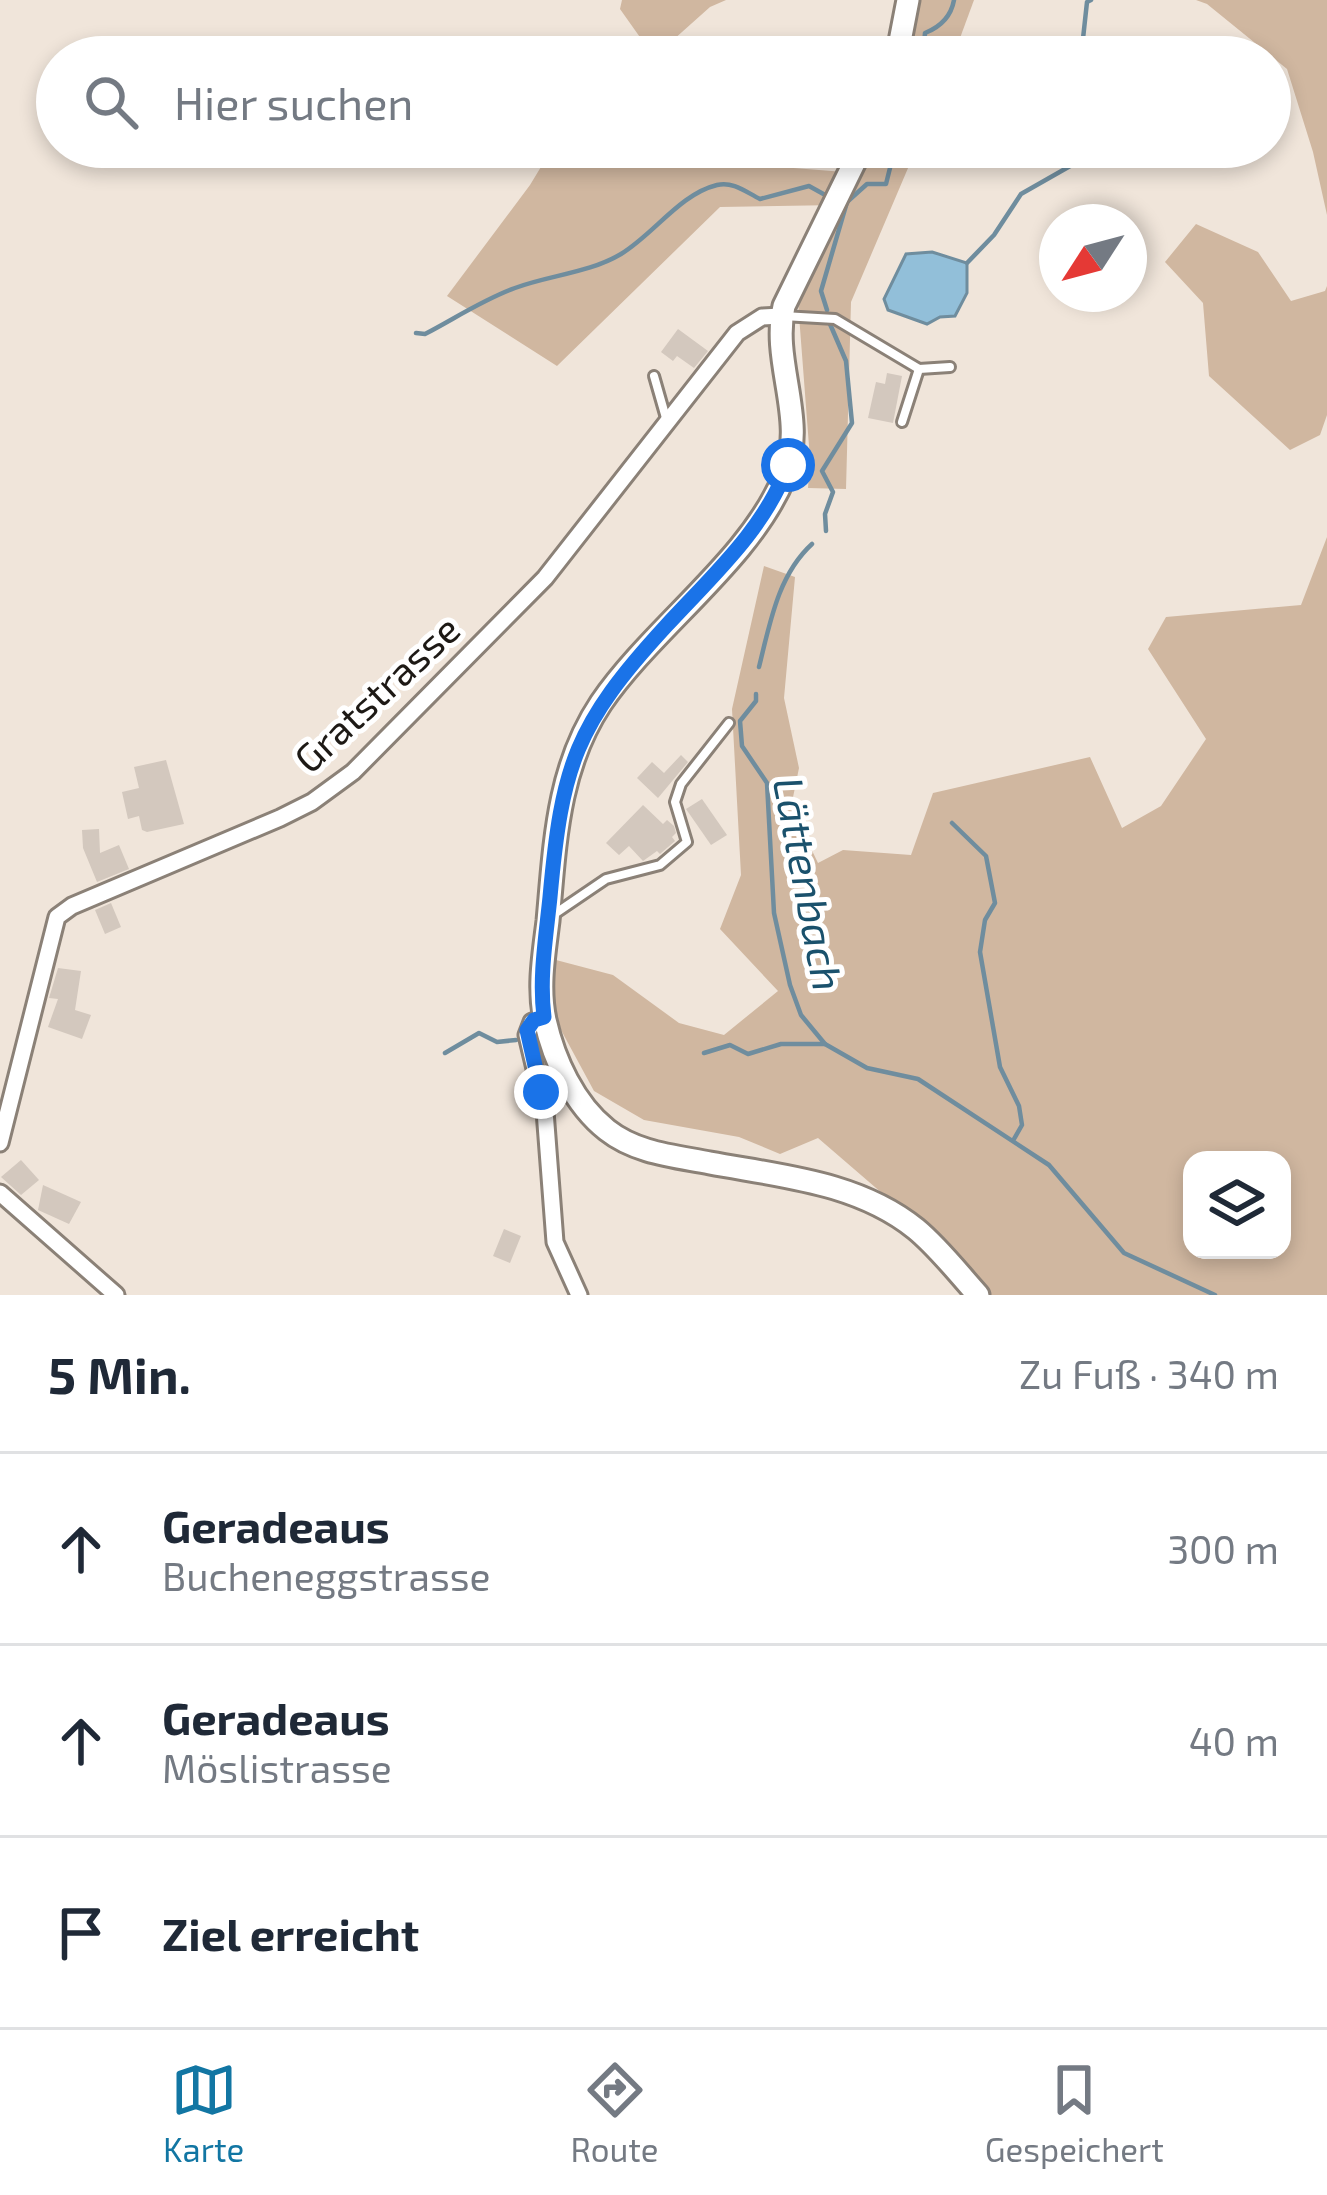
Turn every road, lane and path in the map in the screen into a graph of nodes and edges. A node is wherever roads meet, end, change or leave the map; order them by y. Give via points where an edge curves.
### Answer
1 (908, 0) edge
2 (901, 36) edge
3 (851, 168) edge
4 (782, 316) junction
5 (950, 367) dead end
6 (919, 369) junction
7 (654, 376) dead end
8 (667, 419) junction
9 (902, 422) dead end
10 (729, 722) dead end
11 (548, 920) junction
12 (544, 1017) junction
13 (0, 1143) edge
14 (0, 1193) edge
15 (116, 1295) edge
16 (579, 1295) edge
17 (978, 1295) edge

1 - 2 street
3 - 4 street
4 - 6 lane via 835,319
4 - 8 street, Gratstrasse via 762,317 737,333
4 - 11 street via 794,431 784,476 750,532 593,716 560,801
5 - 6 lane
6 - 9 lane
7 - 8 lane
8 - 13 street, Gratstrasse via 545,578 334,788 57,917
10 - 11 lane via 681,784 675,802 687,842 660,865 605,879
11 - 12 street
12 - 16 street via 526,1034 544,1111 555,1242
12 - 17 street via 574,1091 616,1136 661,1154 860,1196 915,1228
14 - 15 street

